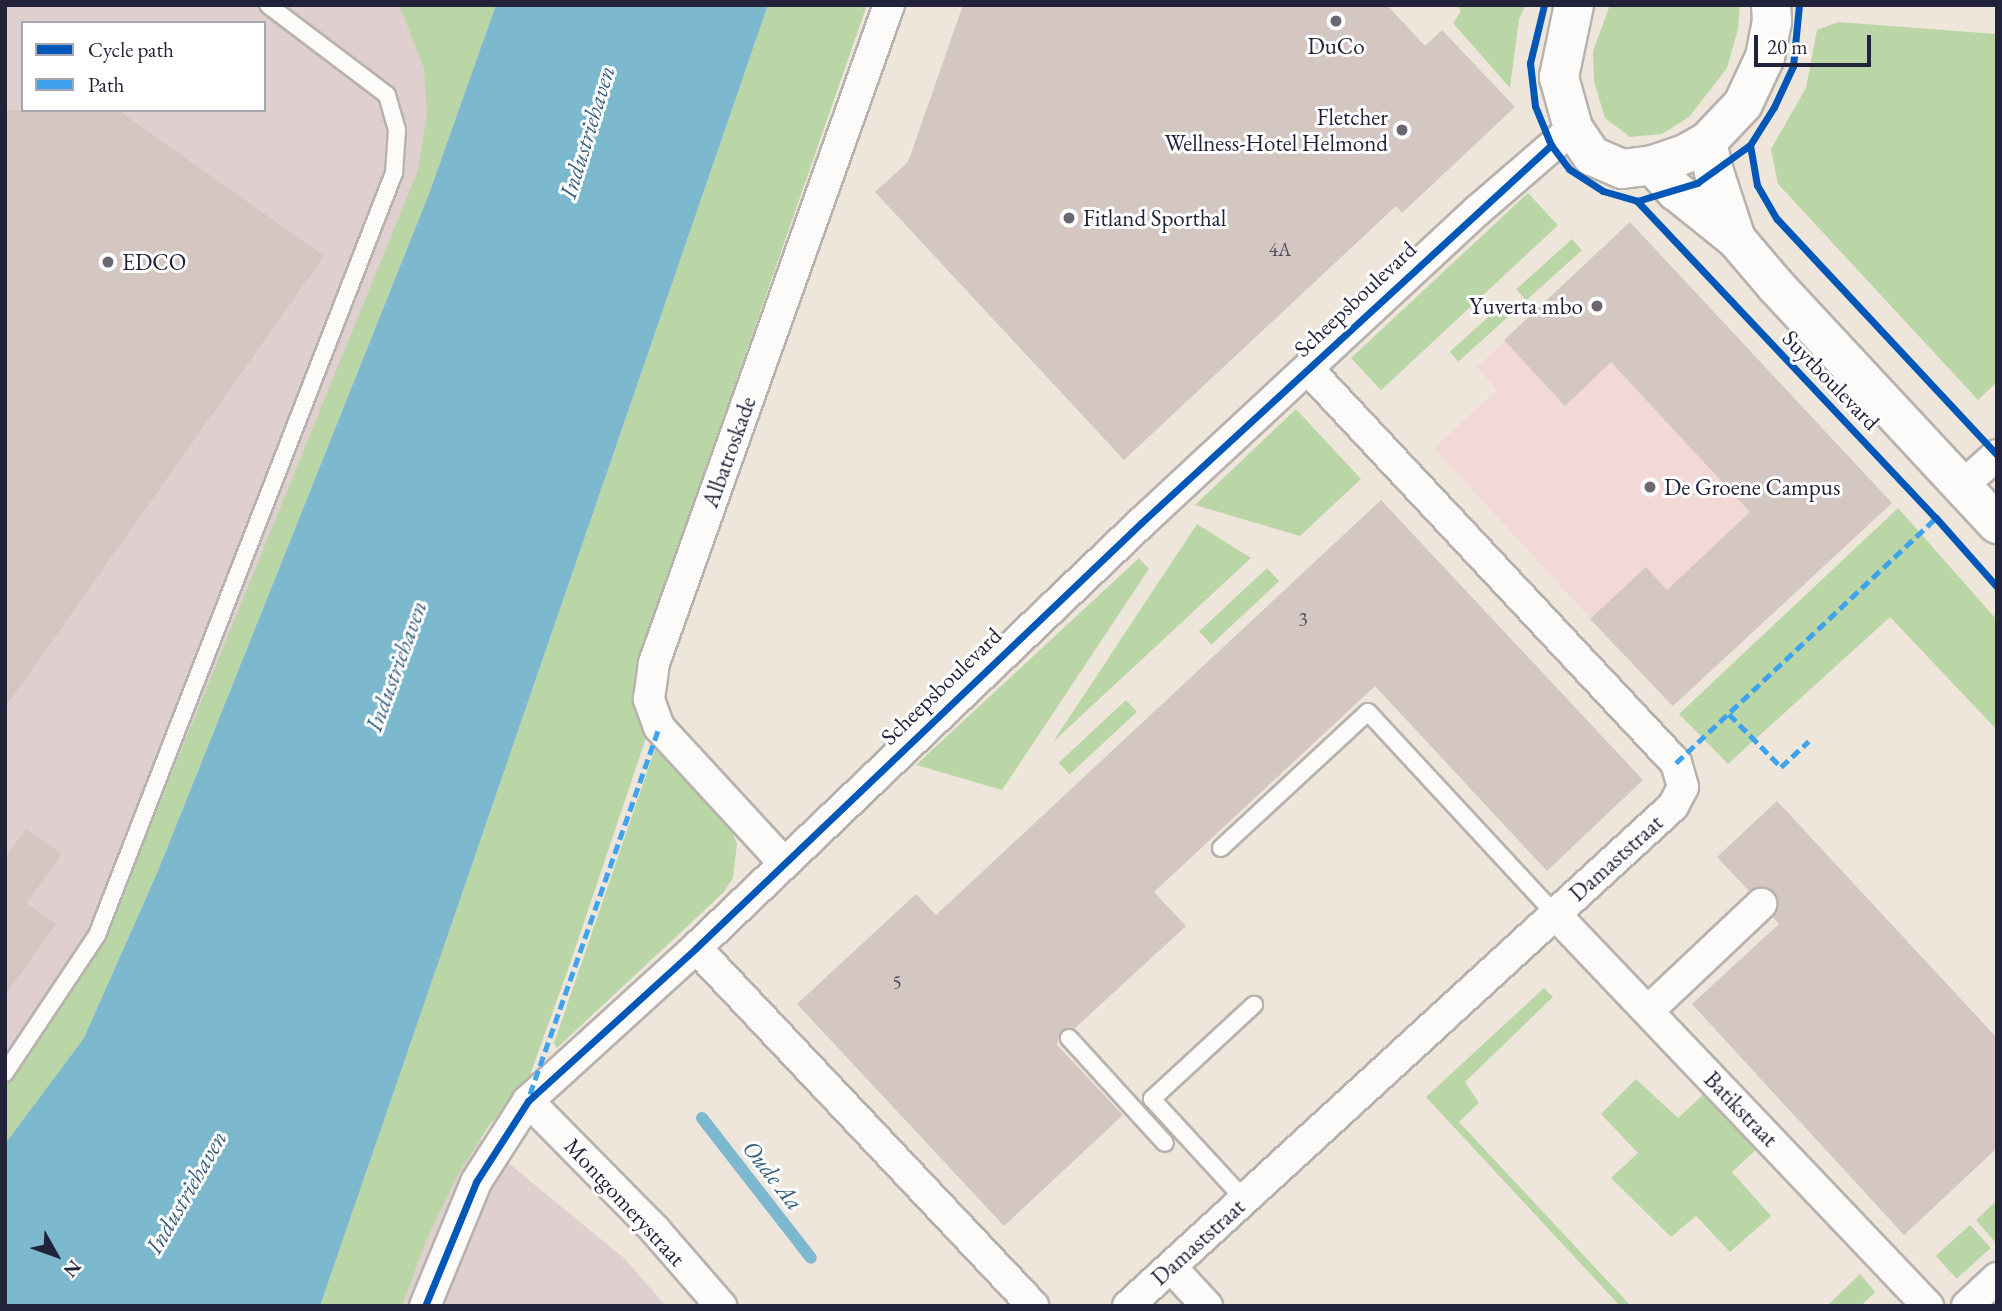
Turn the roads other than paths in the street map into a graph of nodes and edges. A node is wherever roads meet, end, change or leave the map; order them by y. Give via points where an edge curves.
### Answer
1 (268, 5) edge
2 (889, 5) edge
3 (1574, 5) edge
4 (1771, 5) edge
5 (1573, 128) junction
6 (1707, 142) junction
7 (1653, 165) junction
8 (1736, 239) junction
9 (1308, 369) junction
10 (1997, 455) edge
11 (1963, 485) junction
12 (1997, 524) edge
13 (1221, 848) dead end
14 (784, 863) junction
15 (1760, 904) dead end
16 (1554, 914) junction
17 (696, 948) junction
18 (1254, 1005) dead end
19 (1648, 1011) junction
20 (1069, 1038) dead end
21 (5, 1073) edge
22 (528, 1101) junction
23 (1165, 1143) dead end
24 (1244, 1199) junction
25 (1171, 1267) junction
26 (1997, 1278) edge
27 (425, 1306) edge
28 (720, 1306) edge
29 (1033, 1306) edge
30 (1128, 1306) edge
31 (1207, 1306) edge
32 (1928, 1306) edge
33 (1967, 1306) edge

1 - 21 lane via 387,95 397,130 394,173 97,935
2 - 14 street, Albatroskade via 654,663 649,699 659,727
3 - 5 street via 1559,77
4 - 6 street via 1765,57 1743,104
5 - 7 street via 1592,156 1622,169
5 - 9 street, Scheepsboulevard
6 - 7 street
6 - 8 street, Suytboulevard
7 - 8 street, Suytboulevard via 1676,191
8 - 11 street, Suytboulevard
9 - 14 street, Scheepsboulevard
9 - 16 street, Damaststraat via 1676,763 1683,787 1673,806
10 - 11 street
11 - 12 street, Suytboulevard
13 - 16 lane via 1367,712
14 - 17 street, Scheepsboulevard
15 - 19 street
16 - 19 street, Batikstraat
16 - 24 street, Damaststraat
17 - 22 street, Scheepsboulevard
17 - 29 street
18 - 24 lane via 1152,1099
19 - 32 street, Batikstraat
20 - 23 lane
22 - 27 street, Scheepsboulevard via 476,1182
22 - 28 street, Montgomerystraat via 655,1230
24 - 25 street, Damaststraat
25 - 30 street, Damaststraat
25 - 31 street
26 - 33 street

